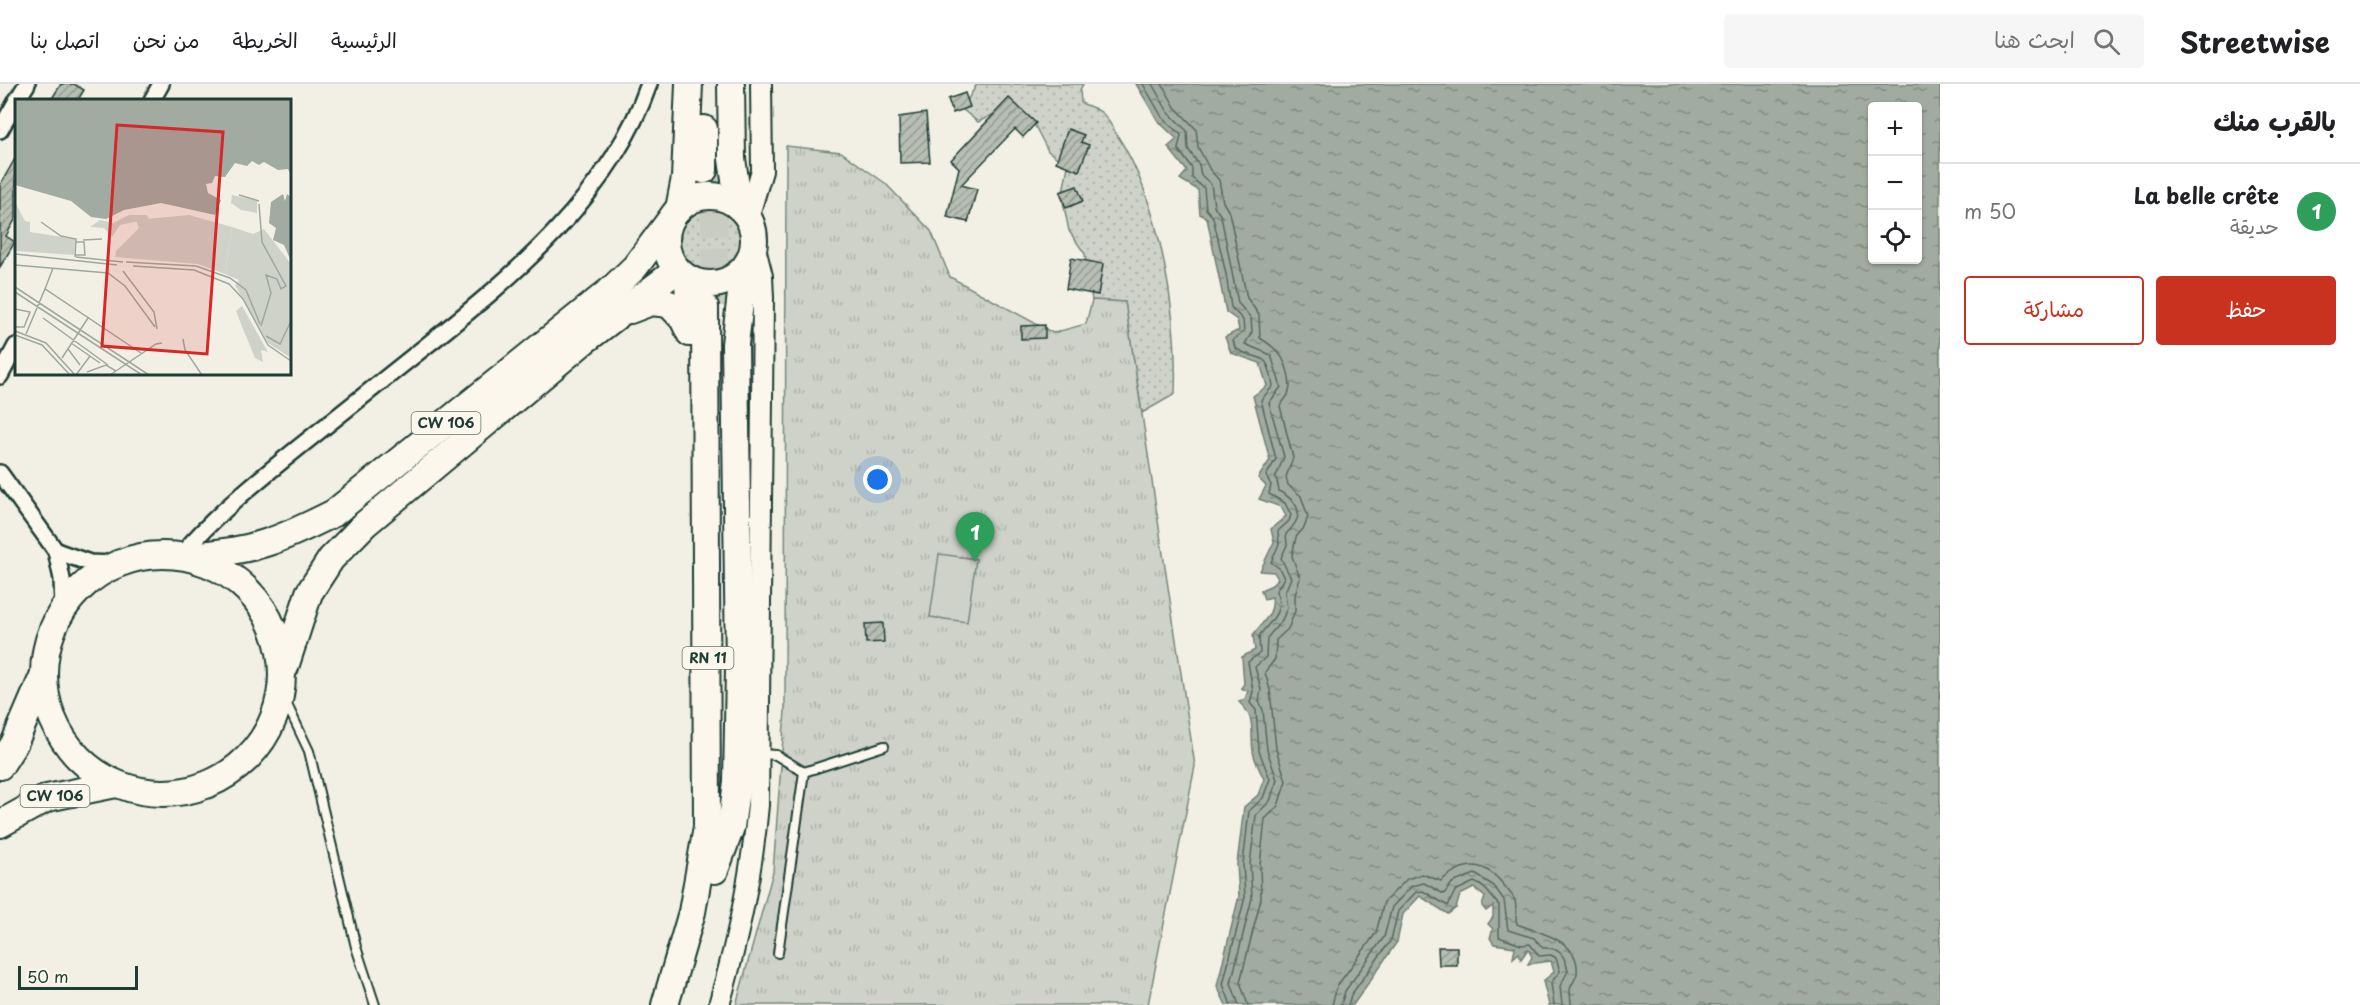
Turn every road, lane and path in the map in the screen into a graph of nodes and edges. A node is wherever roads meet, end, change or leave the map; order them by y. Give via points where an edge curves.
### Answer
1 (27, 84) edge
2 (161, 84) edge
3 (649, 84) edge
4 (689, 84) edge
5 (704, 84) edge
6 (714, 84) edge
7 (731, 84) edge
8 (761, 84) edge
9 (18, 99) edge
10 (153, 99) edge
11 (15, 104) edge
12 (0, 130) edge
13 (743, 212) junction
14 (675, 214) junction
15 (754, 244) junction
16 (744, 269) junction
17 (682, 275) junction
18 (710, 306) tunnel mouth
19 (613, 318) junction
20 (690, 334) junction
21 (15, 348) edge
22 (0, 376) edge
23 (0, 473) edge
24 (56, 551) junction
25 (181, 555) junction
26 (114, 564) junction
27 (63, 608) junction
28 (44, 673) junction
29 (282, 684) junction
30 (884, 746) dead end
31 (760, 754) junction
32 (0, 766) edge
33 (804, 772) junction
34 (116, 784) junction
35 (0, 824) edge
36 (709, 863) junction
37 (778, 953) dead end
38 (375, 1005) edge
39 (665, 1005) edge
40 (682, 1005) edge
41 (719, 1005) edge

1 - 9 street
2 - 10 street
3 - 25 street via 630,132 579,203 541,247 495,290 267,473 200,532
4 - 14 highway via 686,169
5 - 6 highway via 709,170
7 - 13 highway via 732,159
8 - 13 street via 762,171
11 - 12 street
13 - 14 highway via 715,196 690,201
13 - 15 highway via 753,231
14 - 17 highway via 666,232 666,246
14 - 25 highway, CW 106 via 635,267 611,290 334,513 286,538 235,553
15 - 16 highway
15 - 31 street via 763,298
16 - 17 highway via 717,284 702,284
16 - 36 highway via 735,344 737,782 731,826
17 - 19 highway, CW 106
17 - 20 highway
18 - 36 highway, RN 11
19 - 20 highway via 637,307 662,302 675,308
19 - 29 highway, CW 106 via 365,524 331,559 298,618
20 - 36 highway via 695,515 695,821
21 - 22 street
23 - 24 street
24 - 26 street via 84,562
24 - 27 street
25 - 26 highway via 147,555
25 - 29 highway via 214,565 250,593 264,611 278,642
26 - 27 highway via 86,583
27 - 28 highway via 49,639
28 - 32 highway via 14,744
28 - 34 highway via 49,707 63,739 86,765
29 - 34 highway via 270,727 249,756 221,778 178,792 151,793
29 - 38 lane via 311,759 356,947
30 - 33 lane
31 - 33 lane via 776,755
31 - 41 street via 754,853 743,915
33 - 37 lane
34 - 35 highway, CW 106 via 48,798
36 - 39 highway, RN 11
36 - 40 highway, RN 11 via 708,911

